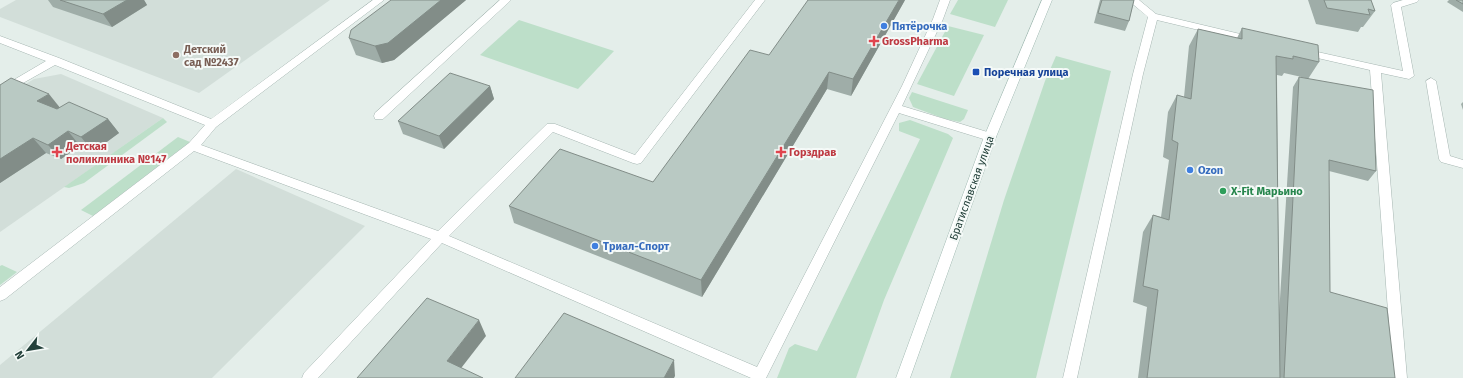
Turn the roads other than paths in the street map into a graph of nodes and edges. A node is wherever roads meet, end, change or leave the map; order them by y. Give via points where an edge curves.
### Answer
1 (379, 0) edge
2 (506, 0) edge
3 (760, 0) edge
4 (945, 0) edge
5 (1046, 0) edge
6 (1133, 0) edge
7 (1414, 0) edge
8 (1153, 16) junction
9 (0, 39) edge
10 (1260, 41) edge
11 (1290, 49) edge
12 (55, 60) junction
13 (1375, 68) junction
14 (1431, 81) dead end
15 (0, 93) edge
16 (895, 108) junction
17 (379, 116) dead end
18 (212, 124) junction
19 (990, 137) junction
20 (193, 146) junction
21 (1463, 164) edge
22 (440, 237) junction
23 (0, 295) edge
24 (760, 377) edge
25 (309, 378) edge
26 (903, 378) edge
27 (1070, 378) edge
28 (1400, 378) edge

1 - 18 main road
2 - 17 main road
3 - 22 main road via 637,160 551,127
4 - 16 main road
5 - 19 main road, Братиславская улица
6 - 8 main road
7 - 13 main road via 1396,5 1409,76
8 - 10 main road
8 - 27 main road
9 - 12 main road
11 - 13 main road
12 - 15 main road
12 - 18 main road
13 - 28 main road
14 - 21 main road via 1444,159
16 - 19 main road
16 - 24 main road
18 - 20 main road
19 - 26 main road, Братиславская улица
20 - 22 main road
20 - 23 main road
22 - 24 main road
22 - 25 main road

